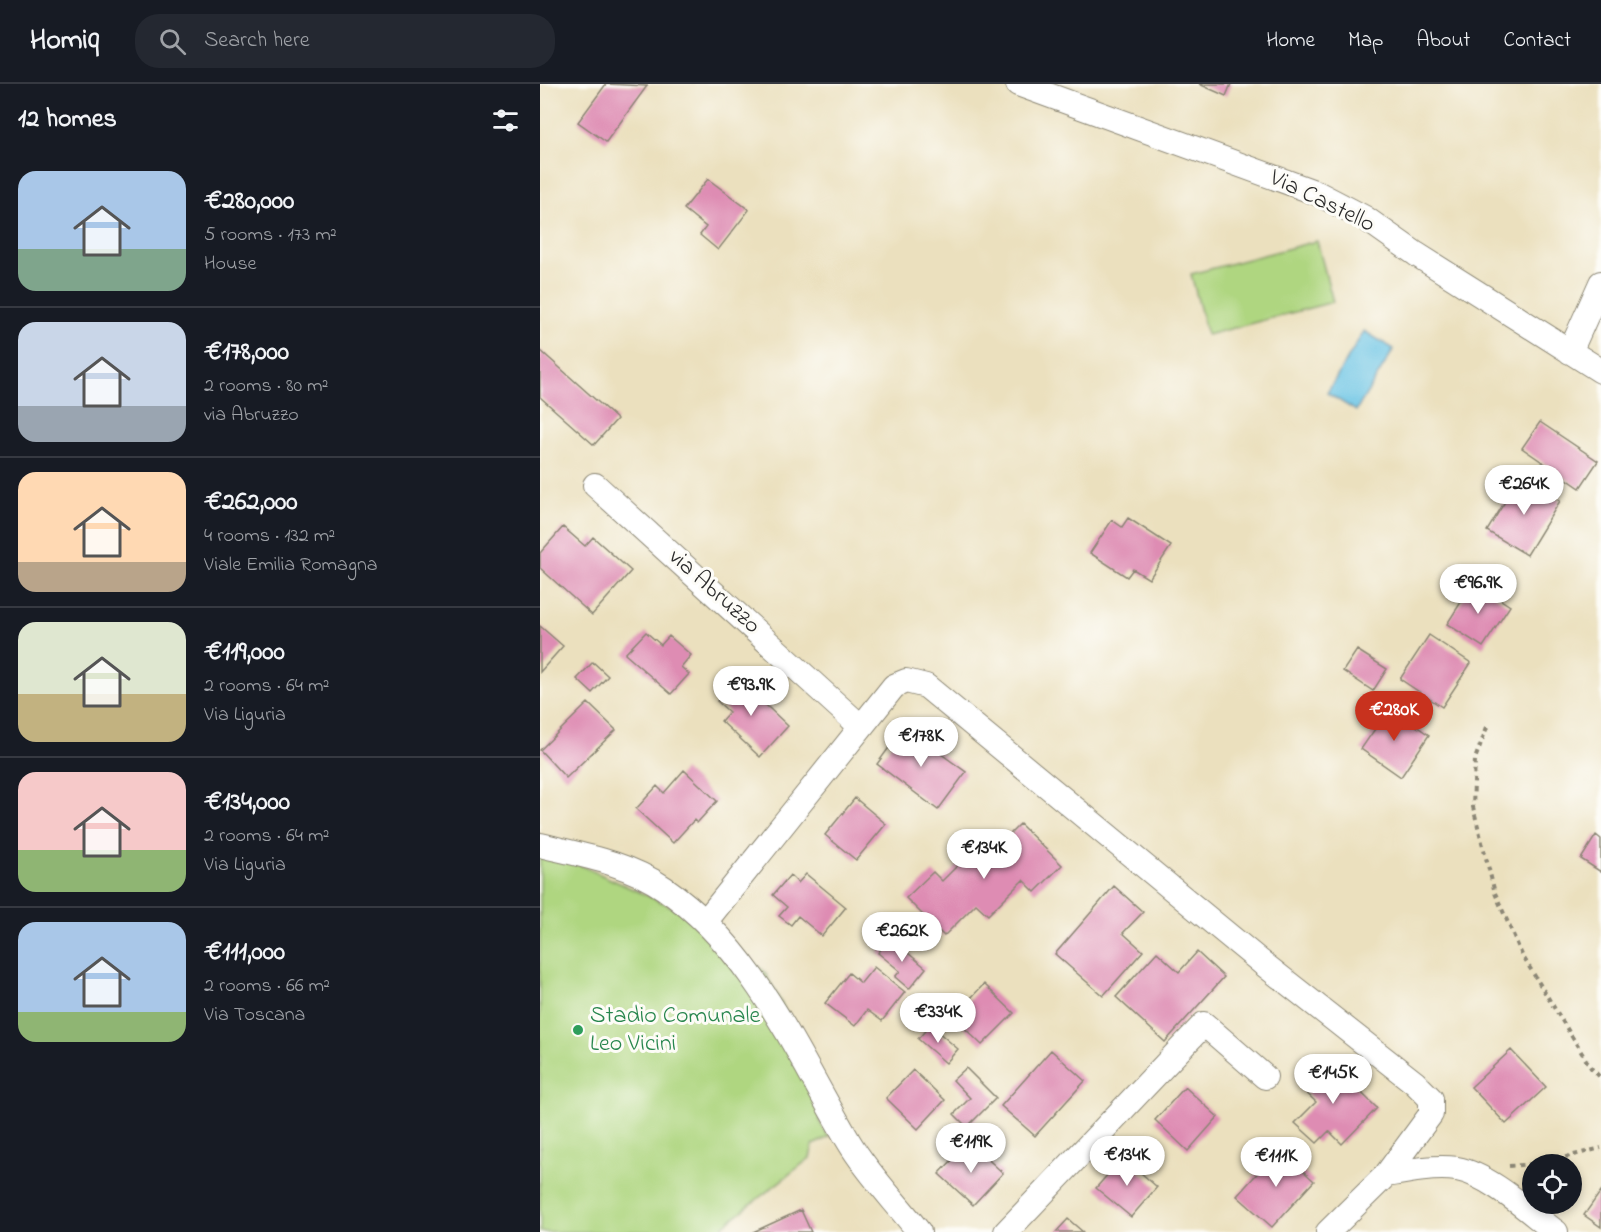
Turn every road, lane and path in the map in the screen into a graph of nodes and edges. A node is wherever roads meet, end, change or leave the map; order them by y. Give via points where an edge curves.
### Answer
1 (1018, 84) edge
2 (1601, 283) edge
3 (1570, 352) junction
4 (1601, 371) edge
5 (595, 484) dead end
6 (860, 726) junction
7 (1487, 727) dead end
8 (540, 845) edge
9 (705, 922) junction
10 (1265, 1077) dead end
11 (1601, 1078) edge
12 (1601, 1148) edge
13 (1578, 1154) edge
14 (1386, 1175) junction
15 (919, 1232) edge
16 (1006, 1232) edge
17 (1328, 1232) edge
18 (1556, 1232) edge

1 - 3 street, Via Castello via 1317,193 1365,218
2 - 3 street
3 - 4 street, Via Castello
5 - 6 street, via Abruzzo
6 - 9 street
6 - 14 street via 894,686 906,681 926,686 1261,962 1415,1083 1431,1099 1431,1114
7 - 11 path via 1475,759 1473,807 1495,893 1522,955 1591,1068
8 - 9 street via 612,863 662,886
9 - 15 street via 769,999 851,1145
10 - 16 street via 1204,1024
12 - 13 path
14 - 17 street
14 - 18 street via 1457,1170 1488,1182

